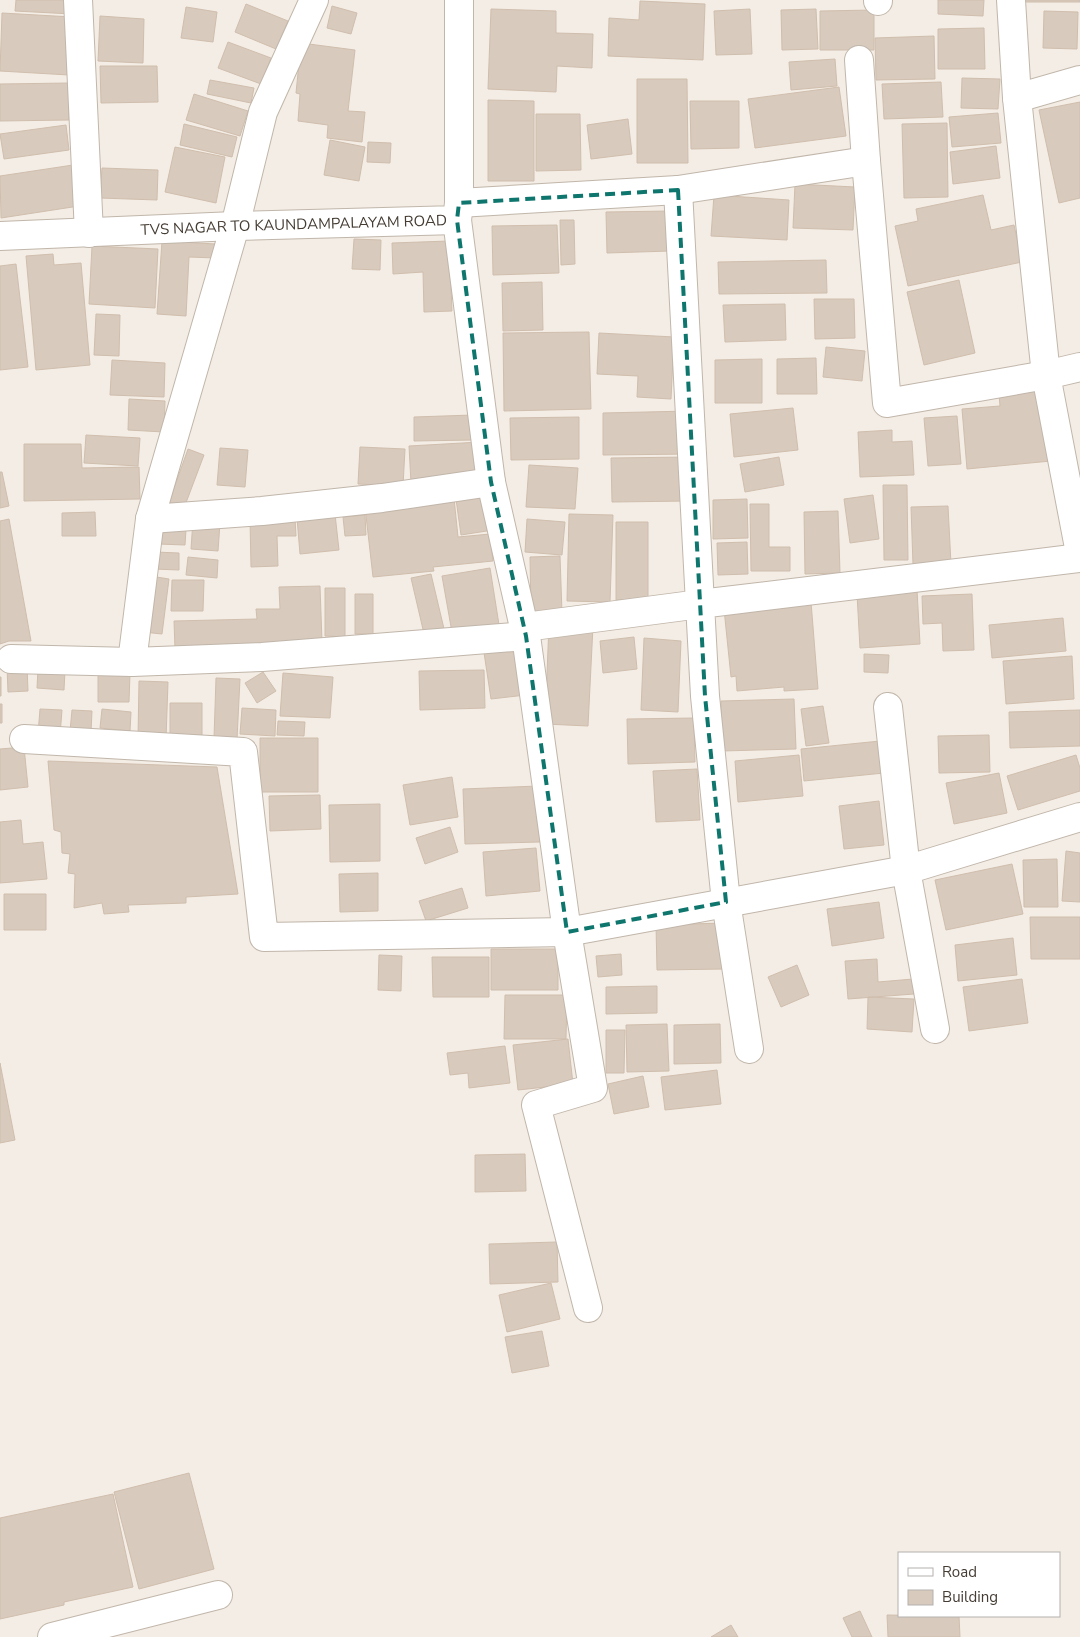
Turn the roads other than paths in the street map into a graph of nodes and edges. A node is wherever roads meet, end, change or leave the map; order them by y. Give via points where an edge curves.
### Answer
1 (78, 0) edge
2 (314, 0) edge
3 (459, 0) edge
4 (1011, 0) edge
5 (859, 60) dead end
6 (1080, 80) edge
7 (1017, 98) junction
8 (866, 160) junction
9 (678, 190) junction
10 (458, 211) junction
11 (235, 226) junction
12 (89, 233) junction
13 (0, 236) edge
14 (1080, 367) edge
15 (1046, 375) junction
16 (491, 482) junction
17 (150, 520) junction
18 (1080, 553) edge
19 (1080, 558) edge
20 (700, 604) junction
21 (526, 631) junction
22 (11, 659) dead end
23 (132, 662) junction
24 (888, 707) dead end
25 (24, 739) dead end
26 (1080, 817) edge
27 (906, 870) junction
28 (726, 902) junction
29 (567, 932) junction
30 (935, 1028) dead end
31 (749, 1049) dead end
32 (588, 1308) dead end
33 (218, 1595) dead end
34 (52, 1637) edge

1 - 12 street
2 - 11 street via 263,112
3 - 10 street, TVS NAGAR TO KAUNDAMPALAYAM ROAD
4 - 7 street
5 - 8 street
6 - 7 street
7 - 15 street
8 - 9 street
8 - 15 street via 887,402
9 - 10 street
9 - 20 street
10 - 11 street, TVS NAGAR TO KAUNDAMPALAYAM ROAD
10 - 16 street
11 - 12 street, TVS NAGAR TO KAUNDAMPALAYAM ROAD
11 - 17 street
12 - 13 street, TVS NAGAR TO KAUNDAMPALAYAM ROAD
14 - 15 street
15 - 18 street
16 - 17 street via 382,498
16 - 21 street
17 - 23 street
19 - 20 street
20 - 21 street
20 - 28 street via 705,696
21 - 23 street via 262,656
21 - 29 street
22 - 23 street
24 - 27 street
25 - 29 street via 243,752 264,937
26 - 27 street
27 - 28 street
27 - 30 street
28 - 29 street
28 - 31 street
29 - 32 street via 593,1088 536,1105
33 - 34 street

